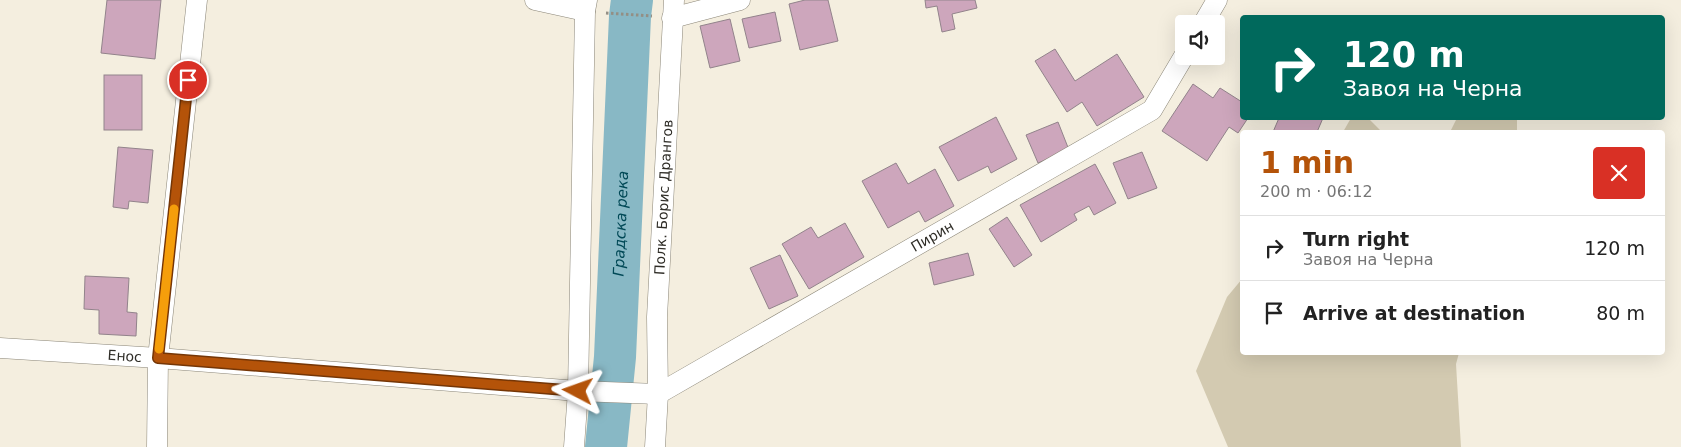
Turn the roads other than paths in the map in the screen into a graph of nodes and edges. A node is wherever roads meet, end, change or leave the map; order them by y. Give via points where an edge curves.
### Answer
1 (197, 0) edge
2 (535, 0) edge
3 (740, 0) edge
4 (1217, 0) edge
5 (586, 6) edge
6 (673, 9) edge
7 (1208, 15) edge
8 (1179, 65) edge
9 (0, 348) edge
10 (158, 358) junction
11 (578, 391) junction
12 (658, 394) junction
13 (158, 447) edge
14 (574, 447) edge
15 (655, 447) edge

1 - 10 street
2 - 5 street
3 - 6 street
4 - 7 street
5 - 11 street
6 - 12 street, Полк. Борис Дрангов via 657,317
8 - 12 street, Пирин via 1152,110
9 - 10 street, Енос
10 - 11 street, Енос
10 - 13 street
11 - 12 street
11 - 14 street
12 - 15 street, Полк. Борис Дрангов

